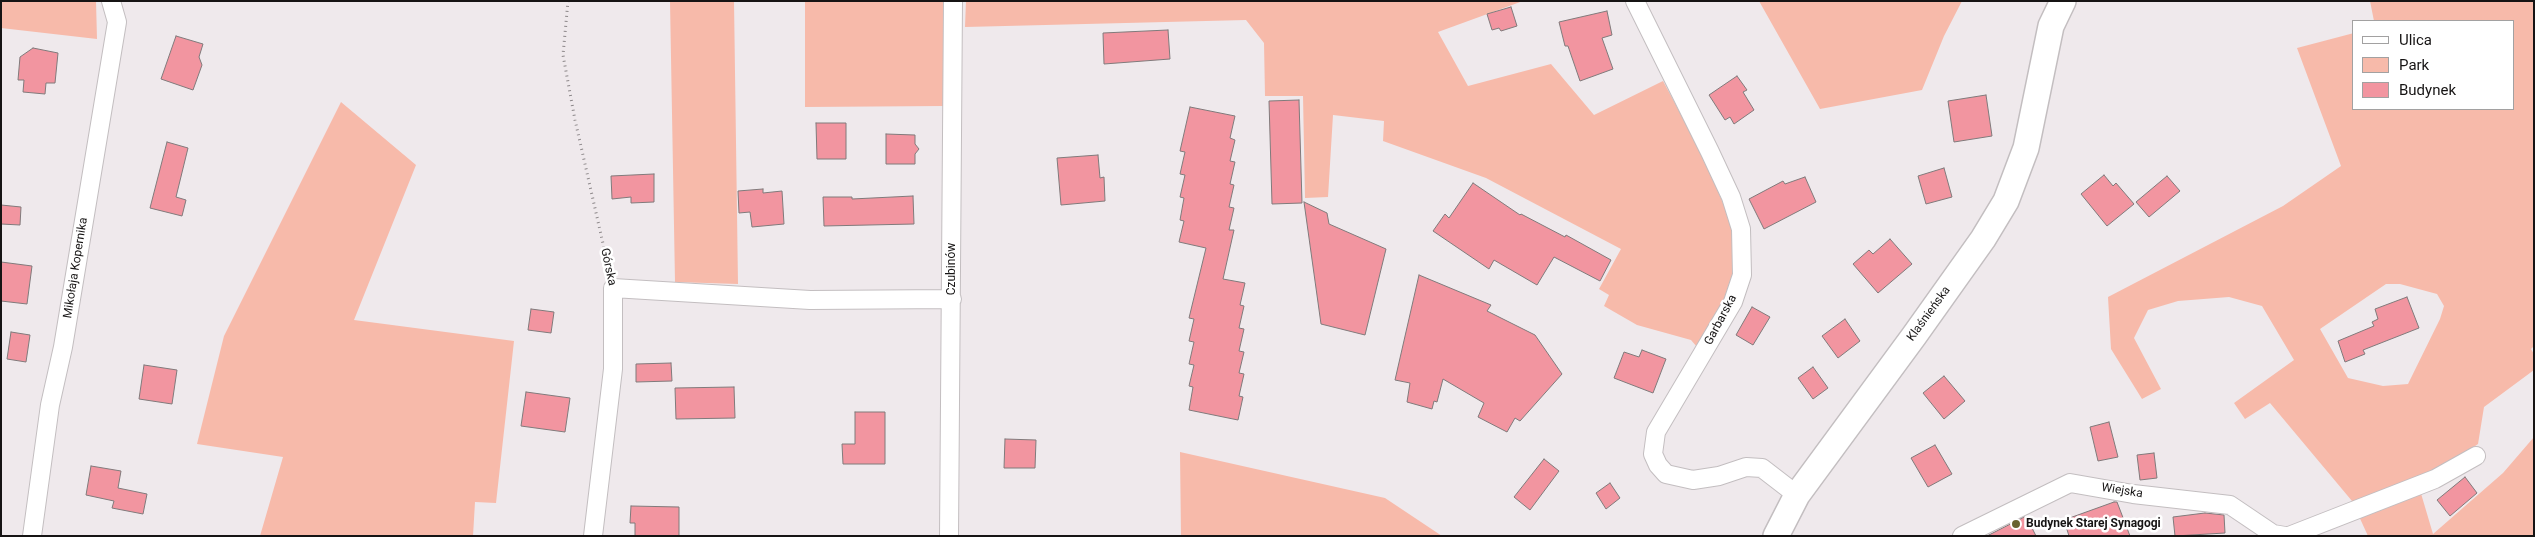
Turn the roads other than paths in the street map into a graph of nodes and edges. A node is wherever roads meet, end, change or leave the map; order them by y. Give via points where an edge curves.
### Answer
1 (111, 1) edge
2 (953, 1) edge
3 (1635, 1) edge
4 (2063, 1) edge
5 (952, 299) junction
6 (2476, 456) dead end
7 (1797, 495) junction
8 (32, 536) edge
9 (593, 536) edge
10 (949, 536) edge
11 (1776, 536) edge
12 (1962, 536) edge
13 (2285, 536) edge
14 (2290, 536) edge

1 - 8 street, Mikołaja Kopernika via 117,22 64,346 50,405
2 - 5 street, Czubinów
3 - 7 street, Garbarska via 1730,197 1741,229 1742,274 1733,302 1656,432 1653,454 1666,474 1693,480 1746,468 1762,468
4 - 7 street, Klaśnieńska via 2051,26 2026,148 2006,201 1983,239
5 - 9 street, Górska via 810,300 613,288 613,369
5 - 10 street, Czubinów
6 - 14 street via 2436,479
7 - 11 street, Klaśnieńska
12 - 13 street, Wiejska via 2070,483 2230,505 2273,534

